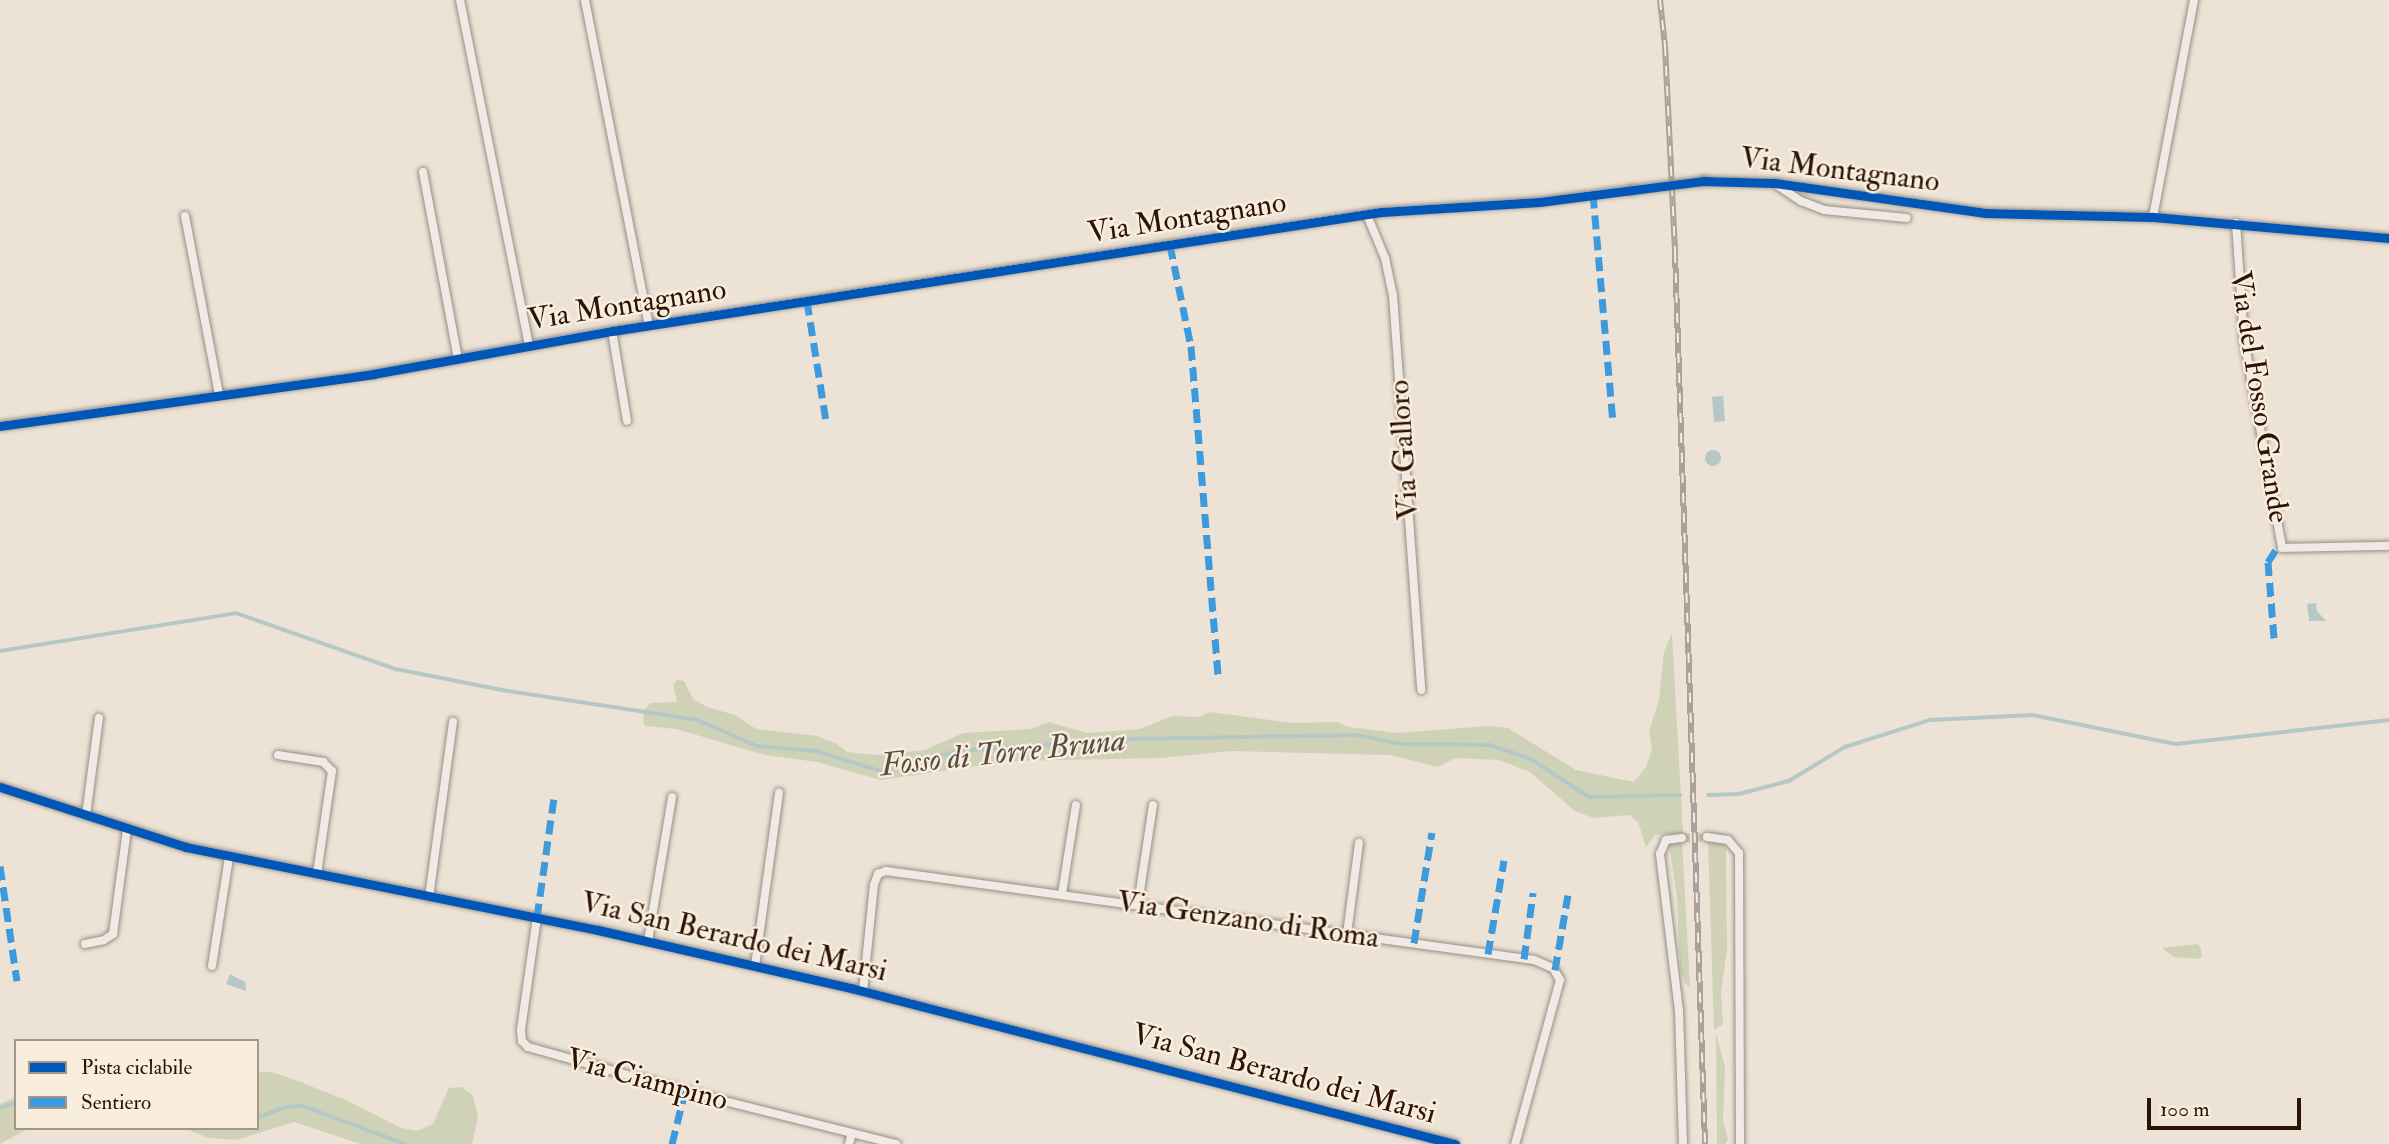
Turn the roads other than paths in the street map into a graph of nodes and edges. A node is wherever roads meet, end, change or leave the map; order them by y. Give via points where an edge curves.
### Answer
1 (460, 0) edge
2 (584, 0) edge
3 (2194, 0) edge
4 (422, 172) dead end
5 (1775, 183) junction
6 (1367, 215) junction
7 (185, 216) dead end
8 (2153, 217) junction
9 (1907, 218) dead end
10 (2236, 223) junction
11 (2389, 238) edge
12 (649, 326) junction
13 (612, 331) junction
14 (529, 346) junction
15 (458, 359) junction
16 (219, 395) junction
17 (627, 421) dead end
18 (0, 426) edge
19 (2389, 545) edge
20 (1421, 690) dead end
21 (99, 718) dead end
22 (453, 722) dead end
23 (278, 755) dead end
24 (0, 787) edge
25 (779, 793) dead end
26 (672, 797) dead end
27 (1076, 805) dead end
28 (1153, 805) dead end
29 (86, 816) junction
30 (127, 829) junction
31 (1707, 837) tunnel mouth
32 (1682, 838) tunnel mouth
33 (1359, 842) dead end
34 (229, 857) junction
35 (317, 874) junction
36 (1062, 894) junction
37 (429, 897) junction
38 (1138, 904) junction
39 (537, 917) junction
40 (1347, 933) junction
41 (648, 941) junction
42 (85, 944) dead end
43 (212, 966) dead end
44 (755, 966) junction
45 (863, 991) junction
46 (852, 1133) junction
47 (849, 1144) edge
48 (896, 1144) edge
49 (1455, 1144) edge
50 (1515, 1144) edge
51 (1683, 1144) edge
52 (1740, 1144) edge

1 - 14 street
2 - 12 street
3 - 8 street
4 - 15 street
5 - 6 street, Via Montagnano, bridge via 1704,181 1539,202
5 - 8 street, Via Montagnano via 1986,213
5 - 9 street via 1824,210
6 - 12 street, Via Montagnano
6 - 20 street, Via Galloro via 1392,290
7 - 16 street
8 - 10 street, Via Montagnano
10 - 11 street, Via Montagnano
10 - 19 street, Via del Fosso Grande via 2244,340 2279,549
12 - 13 street, Via Montagnano
13 - 14 street, Via Montagnano
13 - 17 street
14 - 15 street, Via Montagnano
15 - 16 street, Via Montagnano
16 - 18 street, Via Montagnano
21 - 29 street
22 - 37 street
23 - 35 street via 323,762 332,771
24 - 29 street, Via San Berardo dei Marsi
25 - 44 street
26 - 41 street
27 - 36 street
28 - 38 street
29 - 30 street, Via San Berardo dei Marsi
30 - 34 street, Via San Berardo dei Marsi
30 - 42 street via 113,934
31 - 52 street via 1728,839 1739,853
32 - 51 street via 1664,842 1660,854 1679,1010
33 - 40 street
34 - 35 street, Via San Berardo dei Marsi
34 - 43 street
35 - 37 street, Via San Berardo dei Marsi
36 - 38 street, Via Genzano di Roma
36 - 45 street, Via Genzano di Roma via 881,872 873,890
37 - 39 street, Via San Berardo dei Marsi
38 - 40 street, Via Genzano di Roma
39 - 41 street, Via San Berardo dei Marsi
39 - 46 street, Via Ciampino via 521,1030 528,1047
40 - 50 street, Via Genzano di Roma via 1534,960 1557,972 1559,984
41 - 44 street, Via San Berardo dei Marsi
44 - 45 street, Via San Berardo dei Marsi
45 - 49 street, Via San Berardo dei Marsi
46 - 47 street
46 - 48 street, Via Ciampino

